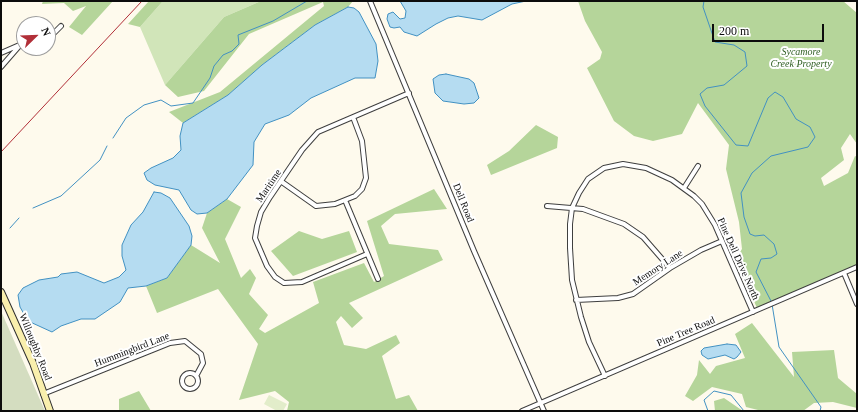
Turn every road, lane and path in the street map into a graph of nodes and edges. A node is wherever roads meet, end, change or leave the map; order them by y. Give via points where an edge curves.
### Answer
1 (370, 1) edge
2 (61, 26) dead end
3 (56, 31) edge
4 (16, 47) edge
5 (16, 51) edge
6 (1, 53) edge
7 (1, 67) edge
8 (409, 93) junction
9 (353, 117) junction
10 (698, 166) dead end
11 (282, 182) junction
12 (684, 188) junction
13 (344, 200) junction
14 (547, 206) dead end
15 (572, 208) junction
16 (722, 241) junction
17 (367, 254) junction
18 (857, 267) edge
19 (670, 268) junction
20 (844, 273) junction
21 (378, 279) dead end
22 (1, 292) edge
23 (576, 300) junction
24 (857, 304) edge
25 (753, 312) junction
26 (196, 376) dead end
27 (605, 376) junction
28 (43, 394) junction
29 (541, 403) junction
30 (50, 411) edge
31 (522, 411) edge
32 (544, 411) edge

1 - 8 street, Dell Road
2 - 3 street
4 - 6 street
5 - 7 street
8 - 9 street, Maritime
8 - 29 street, Dell Road via 474,251
9 - 11 street, Maritime via 318,132 302,150
9 - 13 street via 362,141 366,178 362,189 355,196
10 - 12 street
11 - 13 street via 316,206 329,206
11 - 17 street, Maritime via 261,212 255,238 274,277 284,283 302,282
12 - 15 street, Pine Dell Drive North via 661,174 624,164 604,168 583,186
12 - 16 street, Pine Dell Drive North via 708,212
13 - 17 street
14 - 15 street
15 - 19 street via 613,219 633,229
15 - 23 street via 570,248
16 - 19 street, Memory Lane
16 - 25 street, Pine Dell Drive North
17 - 21 street
18 - 20 street, Pine Tree Road
19 - 23 street, Memory Lane via 641,289 626,296
20 - 24 street
20 - 25 street, Pine Tree Road
22 - 28 street, Willoughby Road
23 - 27 street via 587,336
25 - 27 street, Pine Tree Road
26 - 28 street, Hummingbird Lane via 203,363 201,354 185,341 170,343
27 - 29 street, Pine Tree Road
28 - 30 street, Willoughby Road
29 - 31 street, Pine Tree Road
29 - 32 street, Dell Road

